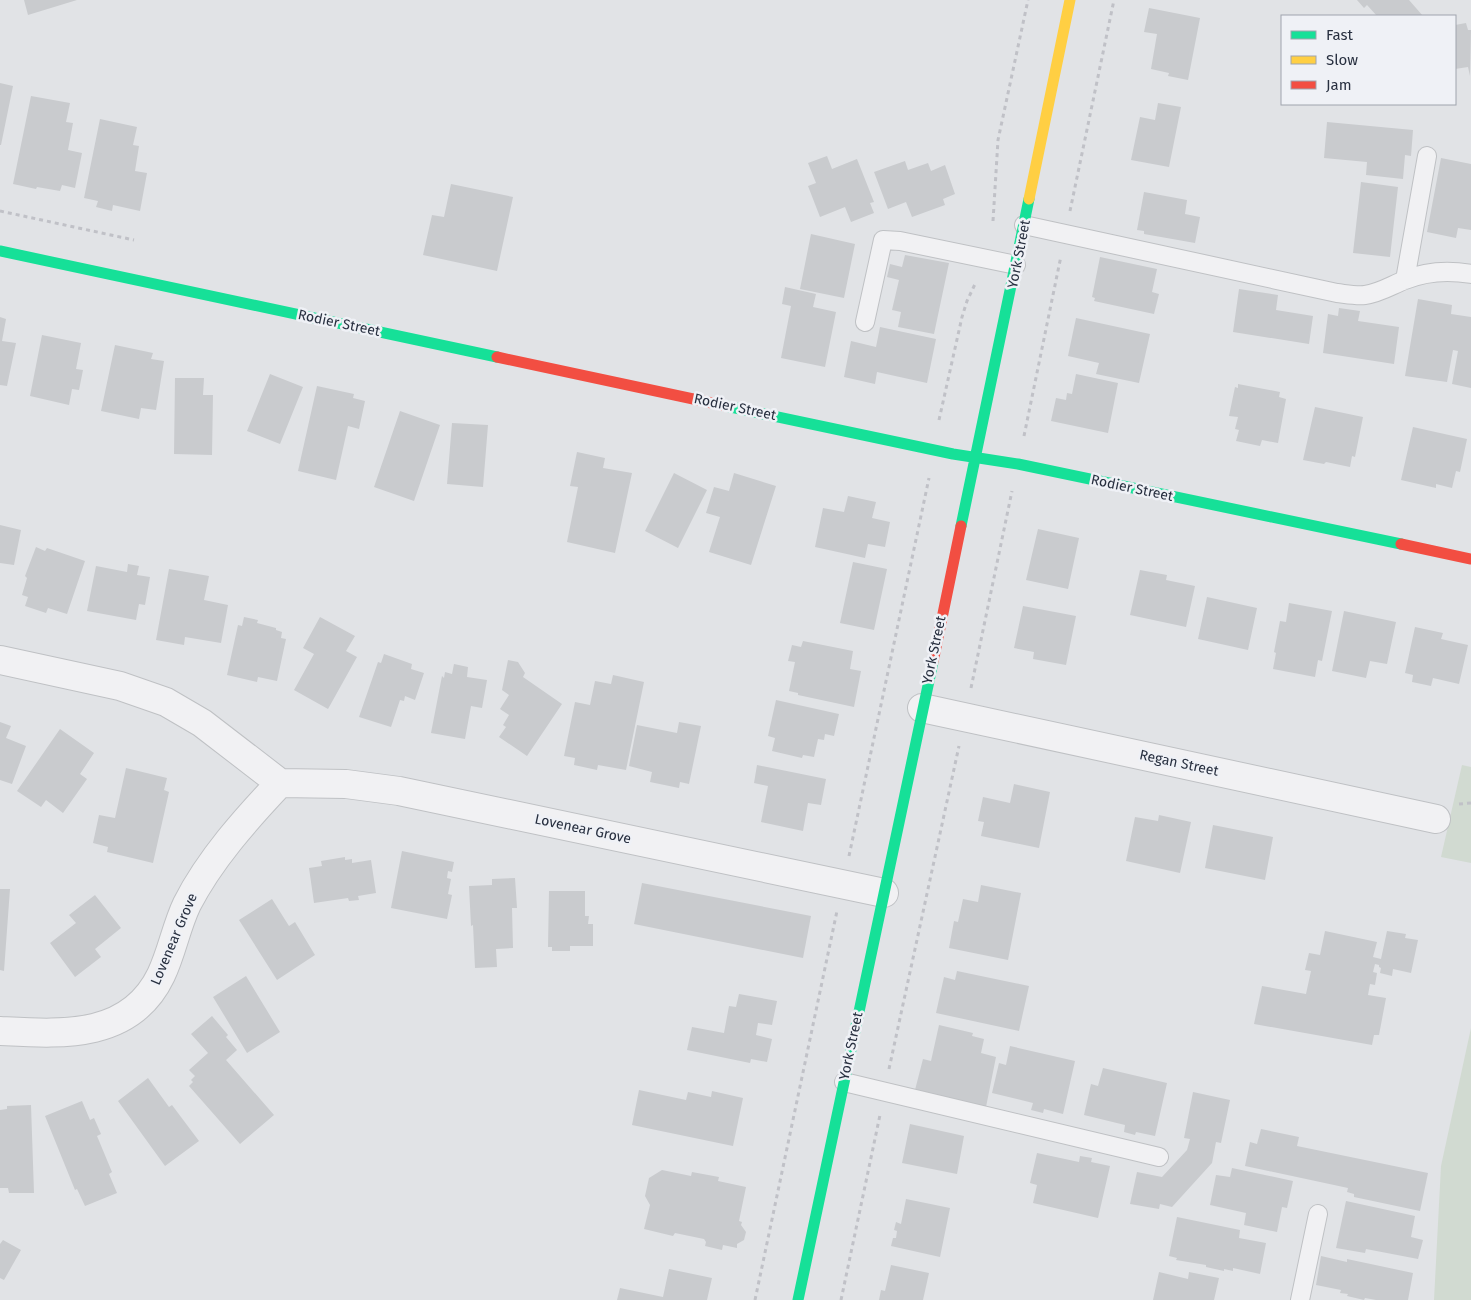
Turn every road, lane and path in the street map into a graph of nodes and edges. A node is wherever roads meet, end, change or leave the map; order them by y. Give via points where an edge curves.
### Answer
1 (1028, 0) edge
2 (1070, 0) edge
3 (1427, 156) dead end
4 (0, 211) edge
5 (1024, 225) junction
6 (134, 240) dead end
7 (0, 251) edge
8 (985, 259) junction
9 (1016, 266) junction
10 (1471, 274) edge
11 (1405, 280) junction
12 (865, 322) dead end
13 (933, 449) junction
14 (976, 458) junction
15 (1018, 464) junction
16 (1471, 559) edge
17 (0, 660) edge
18 (922, 708) junction
19 (965, 717) junction
20 (280, 783) junction
21 (1436, 819) dead end
22 (843, 884) junction
23 (884, 893) junction
24 (0, 1031) edge
25 (844, 1082) junction
26 (884, 1092) junction
27 (1159, 1157) dead end
28 (1318, 1214) dead end
29 (755, 1300) edge
30 (798, 1300) edge
31 (841, 1300) edge
32 (1300, 1300) edge

1 - 8 path via 998,140 992,224
2 - 5 street, York Street
3 - 11 lane
4 - 6 path
5 - 9 street, York Street
5 - 11 lane via 1337,293 1364,295
7 - 13 street, Rodier Street
8 - 9 lane
8 - 12 lane via 883,240
8 - 13 path via 962,317
9 - 14 street, York Street
10 - 11 lane via 1429,272
13 - 14 street, Rodier Street
13 - 22 path
14 - 15 street, Rodier Street
14 - 18 street, York Street
15 - 16 street, Rodier Street
15 - 19 path
17 - 20 street via 120,686 166,702 202,723
18 - 19 street, Regan Street
18 - 23 street, York Street
19 - 21 street, Regan Street
19 - 26 path
20 - 22 street, Lovenear Grove via 346,784 399,791
20 - 24 street, Lovenear Grove via 238,829 195,889 181,917 160,976 138,1005 118,1019 94,1029 52,1034
22 - 23 street, Lovenear Grove
22 - 29 path
23 - 25 street, York Street
25 - 26 lane
25 - 30 street, York Street
26 - 27 lane
26 - 31 path
28 - 32 lane

